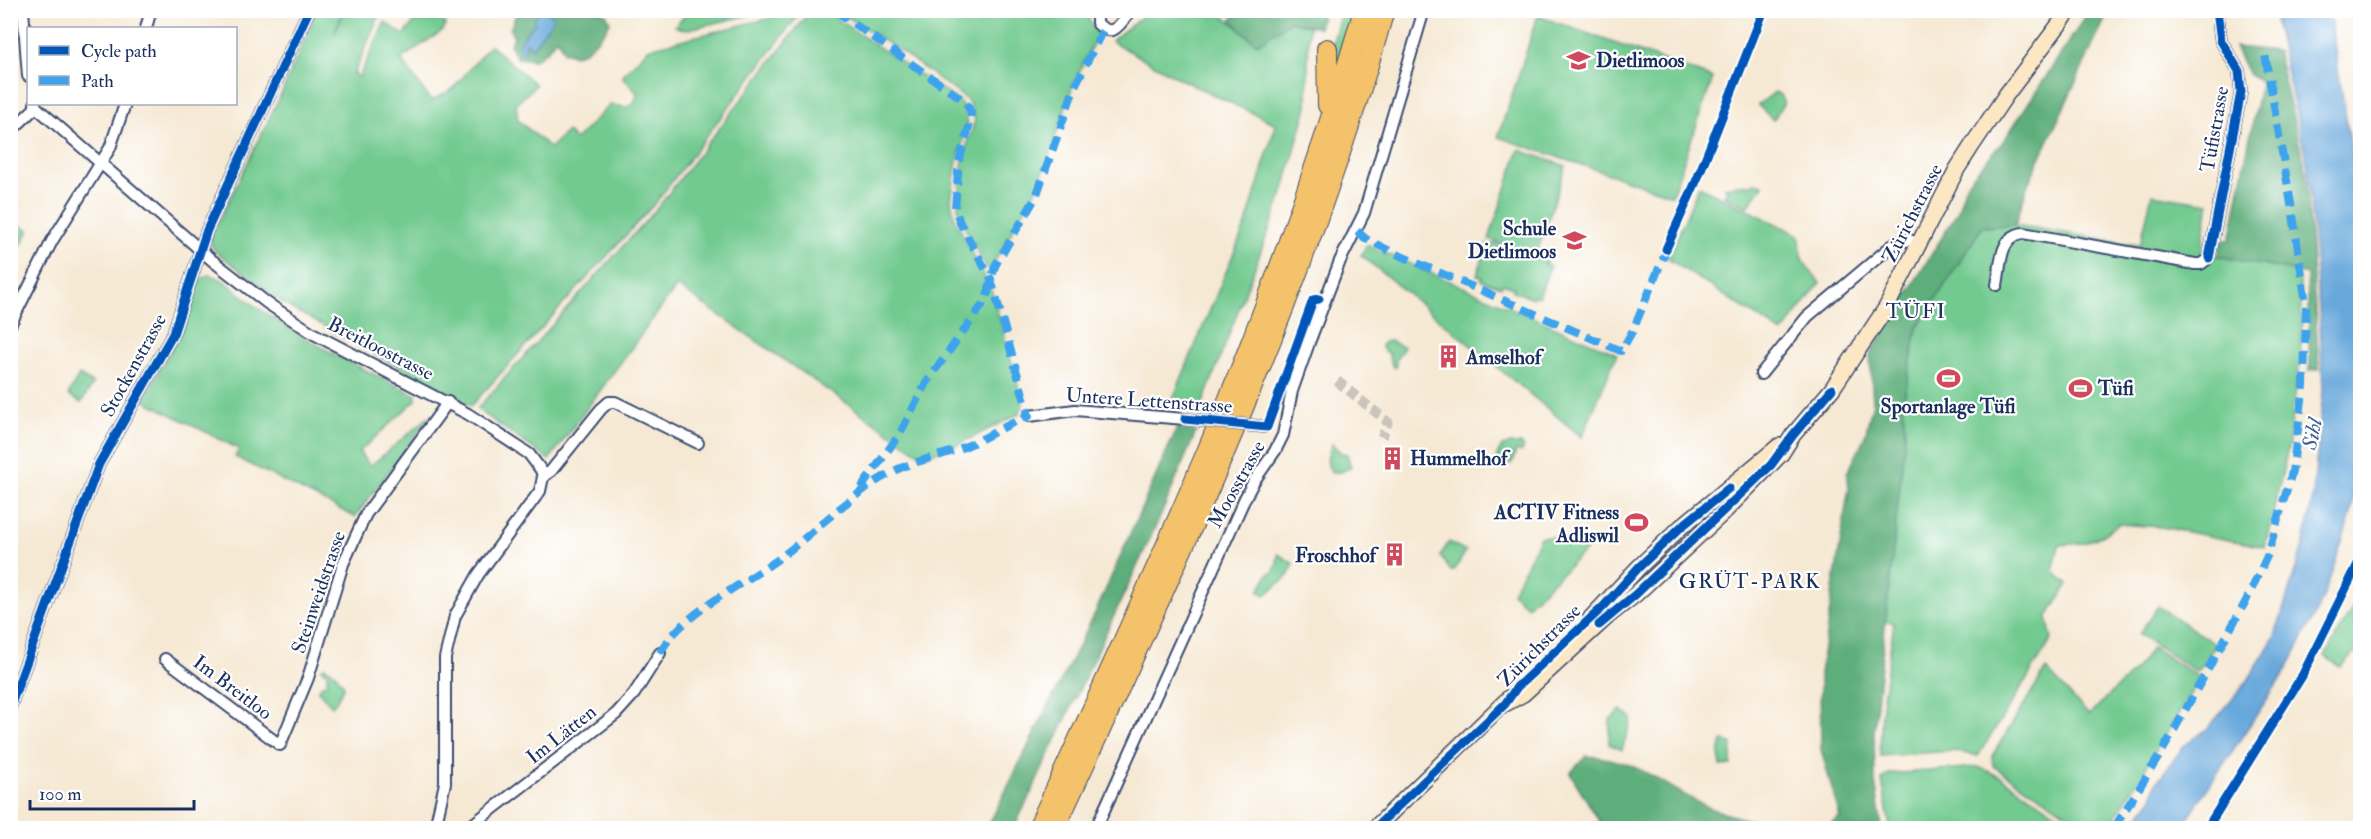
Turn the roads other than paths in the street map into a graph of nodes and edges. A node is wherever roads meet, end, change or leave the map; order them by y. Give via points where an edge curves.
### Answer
1 (23, 10) edge
2 (151, 10) edge
3 (309, 10) edge
4 (1097, 10) edge
5 (1131, 10) edge
6 (1364, 10) edge
7 (1384, 10) edge
8 (1424, 10) edge
9 (2070, 10) edge
10 (2217, 10) edge
11 (146, 27) edge
12 (1327, 49) dead end
13 (27, 63) edge
14 (35, 105) edge
15 (125, 105) edge
16 (10, 132) edge
17 (1325, 141) junction
18 (100, 165) junction
19 (1919, 244) junction
20 (200, 249) junction
21 (1997, 285) dead end
22 (10, 325) edge
23 (1761, 374) dead end
24 (448, 402) junction
25 (1029, 416) dead end
26 (1267, 427) dead end
27 (1793, 435) junction
28 (698, 443) dead end
29 (543, 477) junction
30 (1695, 516) junction
31 (1707, 528) junction
32 (660, 653) dead end
33 (165, 659) dead end
34 (1505, 704) junction
35 (10, 707) edge
36 (280, 744) joint
37 (437, 828) edge
38 (468, 828) edge
39 (1038, 828) edge
40 (1055, 828) edge
41 (1096, 828) edge
42 (1375, 828) edge

1 - 13 street
2 - 11 street
3 - 20 street, Stockenstrasse
4 - 5 street via 1097,23 1109,31
6 - 17 highway
7 - 40 highway via 1341,153 1264,360
8 - 41 street, Moosstrasse via 1364,213 1340,261 1310,340 1292,391 1283,435 1245,498
9 - 19 main road, Zürichstrasse via 1978,135
10 - 21 street, Tüfistrasse via 2221,41 2239,71 2241,92 2209,258 2195,264 2014,234 2004,246
12 - 17 highway
14 - 16 street
14 - 18 street, Breitloostrasse
15 - 18 street
17 - 39 highway via 1209,448
18 - 20 street, Breitloostrasse
18 - 22 street via 57,233
19 - 23 street via 1909,240 1895,243 1807,317
19 - 27 main road, Zürichstrasse via 1858,352
20 - 24 street, Breitloostrasse via 267,303 314,334
20 - 35 street, Stockenstrasse via 173,334 99,464
24 - 29 street, Breitloostrasse via 529,454
24 - 36 street, Steinweidstrasse via 366,514 343,564 308,678
25 - 26 street, Untere Lettenstrasse, bridge via 1075,410
27 - 30 main road, Zürichstrasse
27 - 31 main road, Zürichstrasse via 1772,465
28 - 29 street via 609,402
29 - 37 street via 535,499 478,574 455,616 445,658 445,783
30 - 31 main road
30 - 34 main road, Zürichstrasse via 1516,687
31 - 34 main road, Zürichstrasse via 1523,694
32 - 38 street, Im Lätten via 616,714
33 - 36 street, Im Breitloo
34 - 42 main road, Zürichstrasse

